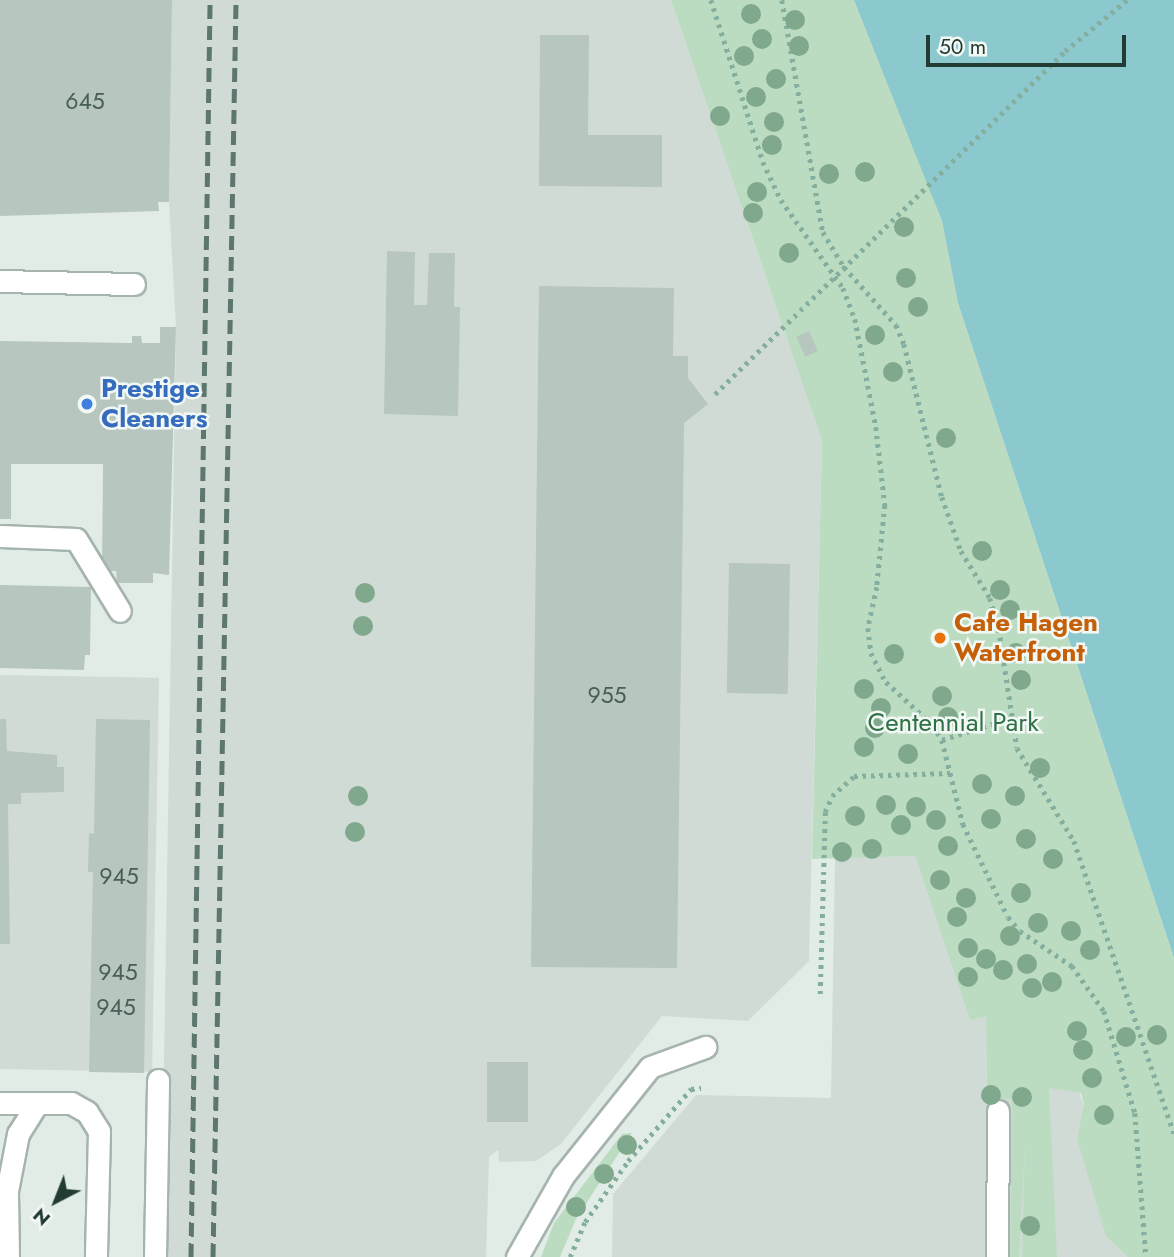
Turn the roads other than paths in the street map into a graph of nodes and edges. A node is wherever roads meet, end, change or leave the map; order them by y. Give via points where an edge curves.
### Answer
1 (0, 281) edge
2 (134, 284) dead end
3 (0, 536) edge
4 (120, 611) dead end
5 (705, 1047) dead end
6 (158, 1080) dead end
7 (0, 1103) edge
8 (37, 1104) junction
9 (998, 1111) dead end
10 (8, 1257) edge
11 (96, 1257) edge
12 (155, 1257) edge
13 (517, 1257) edge
14 (997, 1257) edge

1 - 2 street
3 - 4 street via 76,539
5 - 13 street via 650,1067 563,1176
6 - 12 street
7 - 8 street
8 - 10 street via 18,1134 7,1191
8 - 11 street via 71,1103 87,1112 99,1131
9 - 14 street

